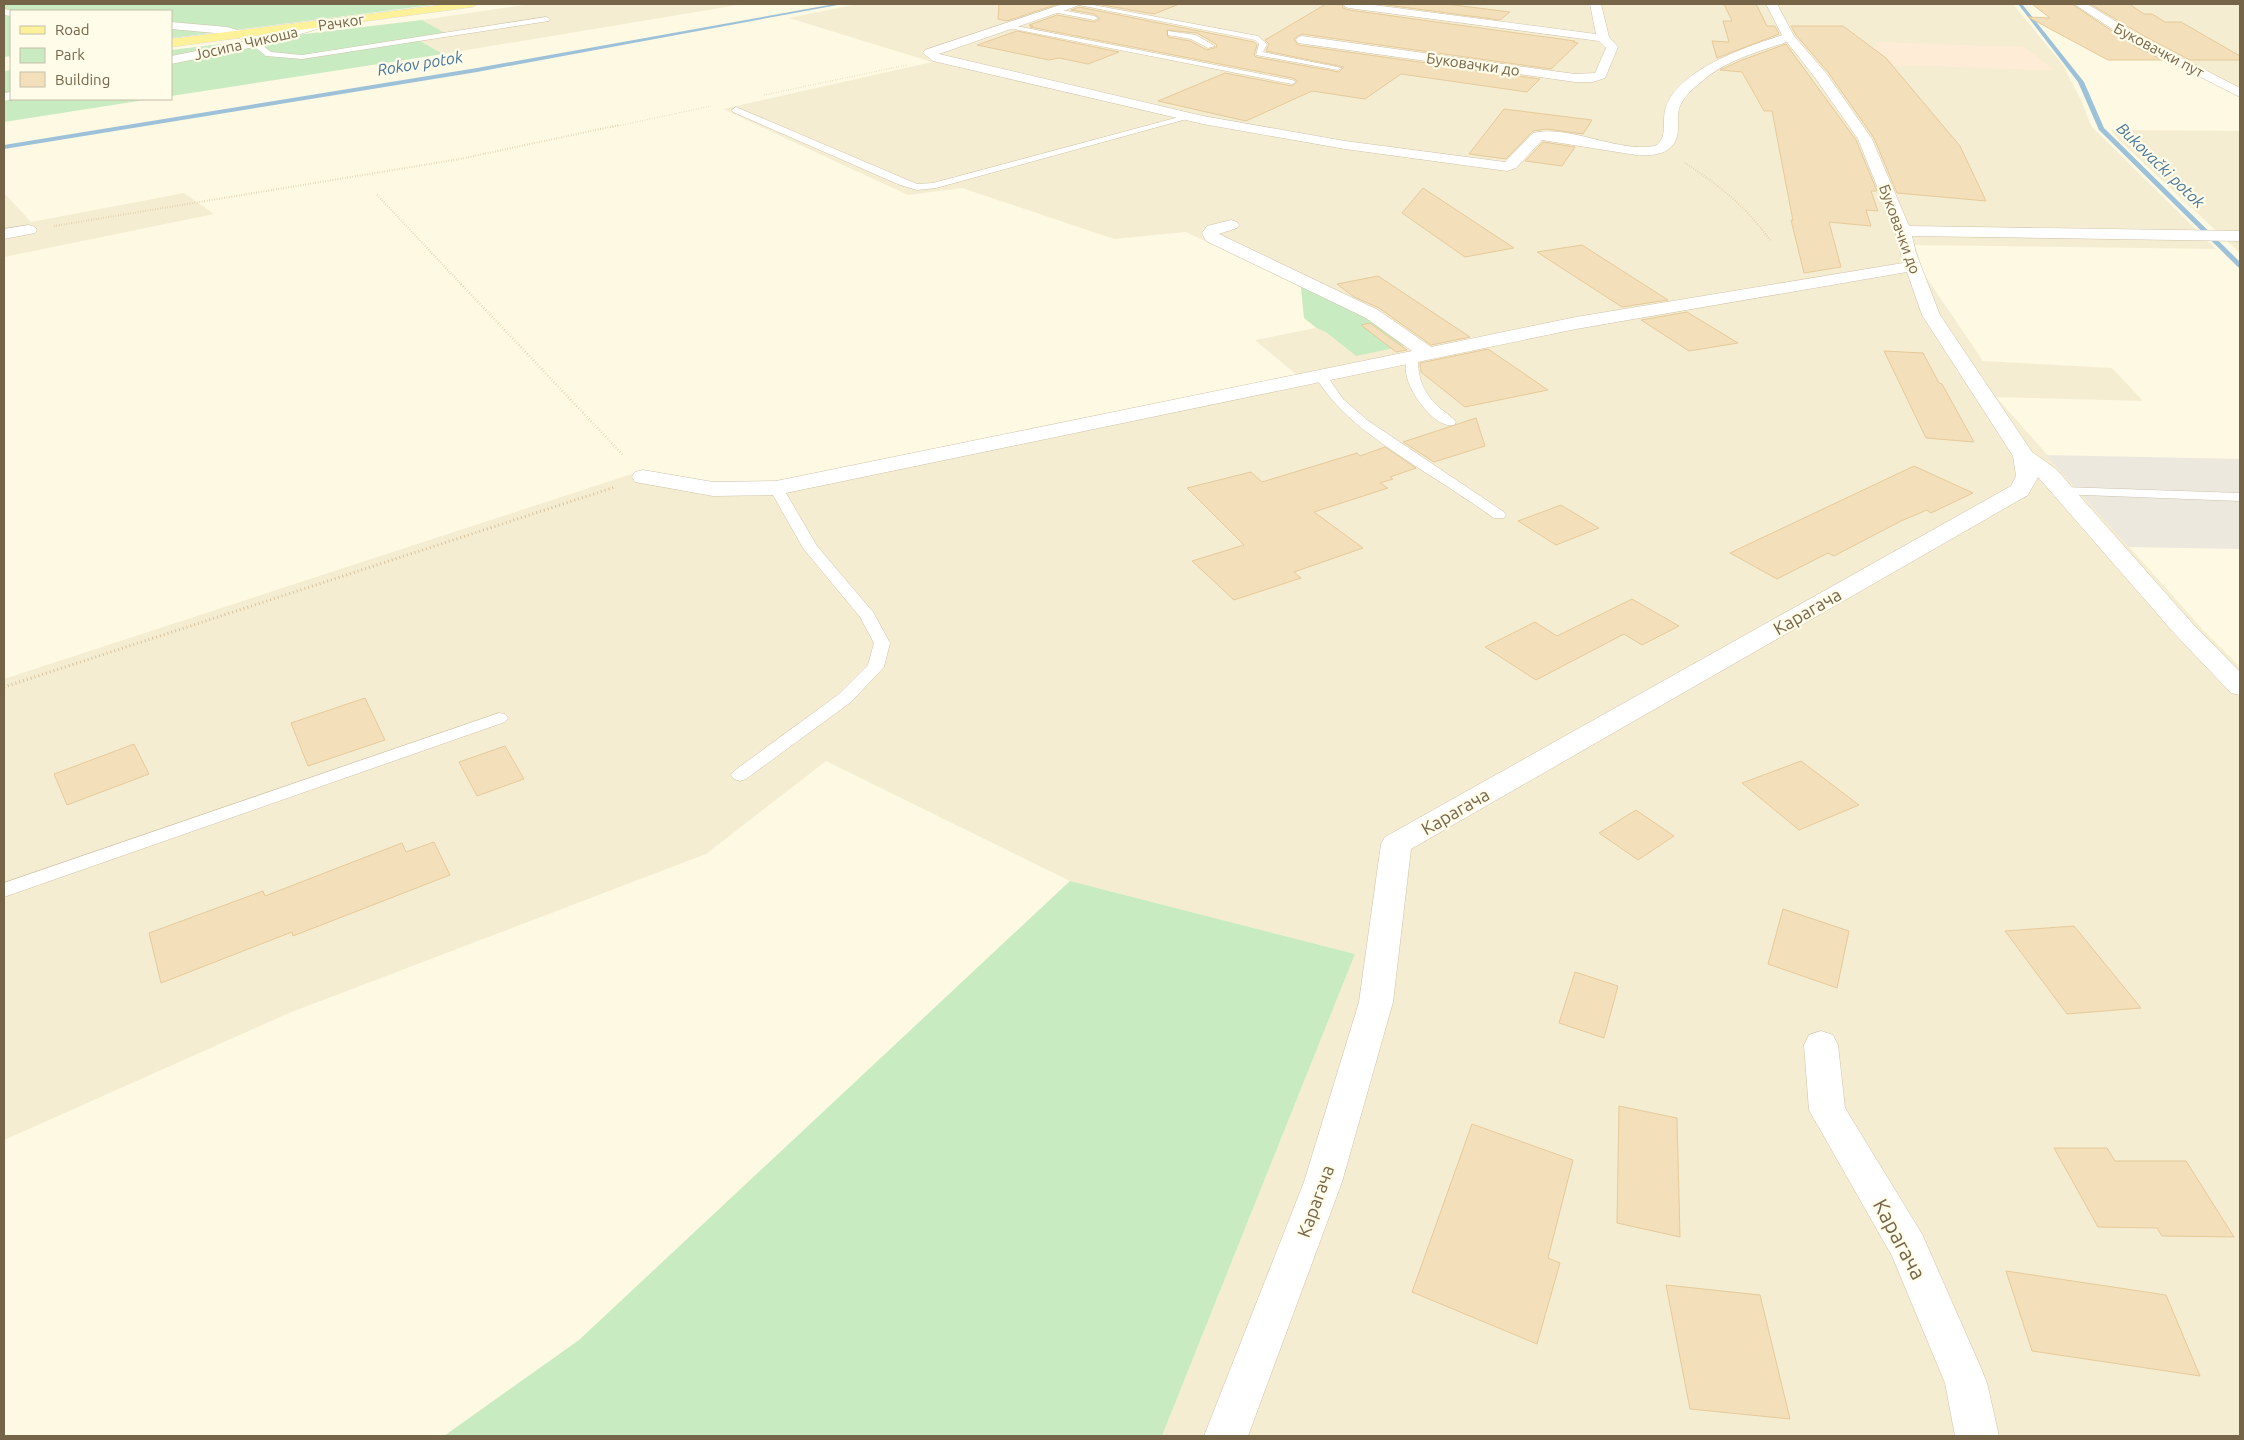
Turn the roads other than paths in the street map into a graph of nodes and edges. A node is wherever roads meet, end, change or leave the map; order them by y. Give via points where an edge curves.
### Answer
1 (472, 4) edge
2 (1073, 4) edge
3 (1078, 4) edge
4 (1596, 4) edge
5 (1772, 4) edge
6 (2080, 4) edge
7 (1349, 5) dead end
8 (1053, 10) junction
9 (546, 18) dead end
10 (1092, 18) junction
11 (1101, 20) dead end
12 (172, 25) edge
13 (321, 25) junction
14 (1009, 26) junction
15 (1084, 27) dead end
16 (1076, 30) dead end
17 (1165, 32) dead end
18 (241, 35) junction
19 (1060, 36) junction
20 (1789, 37) junction
21 (1603, 38) junction
22 (1302, 40) dead end
23 (254, 43) junction
24 (172, 44) edge
25 (1210, 46) dead end
26 (172, 60) edge
27 (1338, 68) dead end
28 (1292, 82) dead end
29 (2240, 93) edge
30 (736, 110) dead end
31 (1190, 117) junction
32 (1231, 225) dead end
33 (28, 230) road end
34 (1903, 231) junction
35 (4, 234) edge
36 (2240, 236) edge
37 (1914, 266) junction
38 (1420, 355) junction
39 (1321, 376) junction
40 (1449, 422) dead end
41 (2024, 456) junction
42 (644, 477) road end
43 (776, 488) junction
44 (2063, 492) junction
45 (2240, 497) edge
46 (1499, 515) dead end
47 (2237, 680) edge
48 (499, 718) dead end
49 (740, 775) dead end
50 (4, 890) edge
51 (1821, 1045) dead end
52 (1226, 1436) edge
53 (1977, 1436) edge

1 - 13 main road, Рачког
2 - 8 street
3 - 27 lane via 1258,38 1263,44 1259,53
4 - 21 street, Буковачки до
5 - 20 street, Буковачки до
6 - 29 street, Буковачки пут via 2141,42
7 - 21 street
8 - 10 lane
8 - 14 street
9 - 23 lane via 302,57 269,54
10 - 11 lane
10 - 15 lane via 1094,23
12 - 18 street
13 - 18 main road, Рачког
13 - 23 street, Јосипа Чикоша
14 - 19 lane
14 - 31 street via 929,53 937,58
16 - 19 lane
17 - 25 lane via 1193,37
18 - 24 main road, Рачког
19 - 28 lane
20 - 31 street via 1710,69 1697,78 1672,107 1667,144 1657,151 1538,136 1511,165 1500,167 1270,133
20 - 34 street, Буковачки до via 1865,139
21 - 22 street, Буковачки до via 1612,47 1605,66 1600,75 1587,78
23 - 26 street, Јосипа Чикоша
30 - 31 lane via 917,187 933,186
32 - 38 street via 1213,229 1210,233 1212,237 1372,314
33 - 35 street
34 - 36 street
34 - 37 street, Буковачки до
37 - 38 street via 1576,323
37 - 41 street, Буковачки до via 1931,315
38 - 39 street
38 - 40 lane via 1410,367 1412,382 1436,413
39 - 43 street
39 - 46 lane via 1328,390 1369,428
41 - 44 street via 2048,474
41 - 52 street, Карагача via 2027,476 2020,490 1396,844 1376,1002 1323,1182
42 - 43 street via 713,489
43 - 49 lane via 812,548 868,615 882,643 876,667 845,698
44 - 45 lane
44 - 47 street via 2183,628
48 - 50 lane
51 - 53 street, Карагача via 1827,1110 1908,1247 1966,1383

